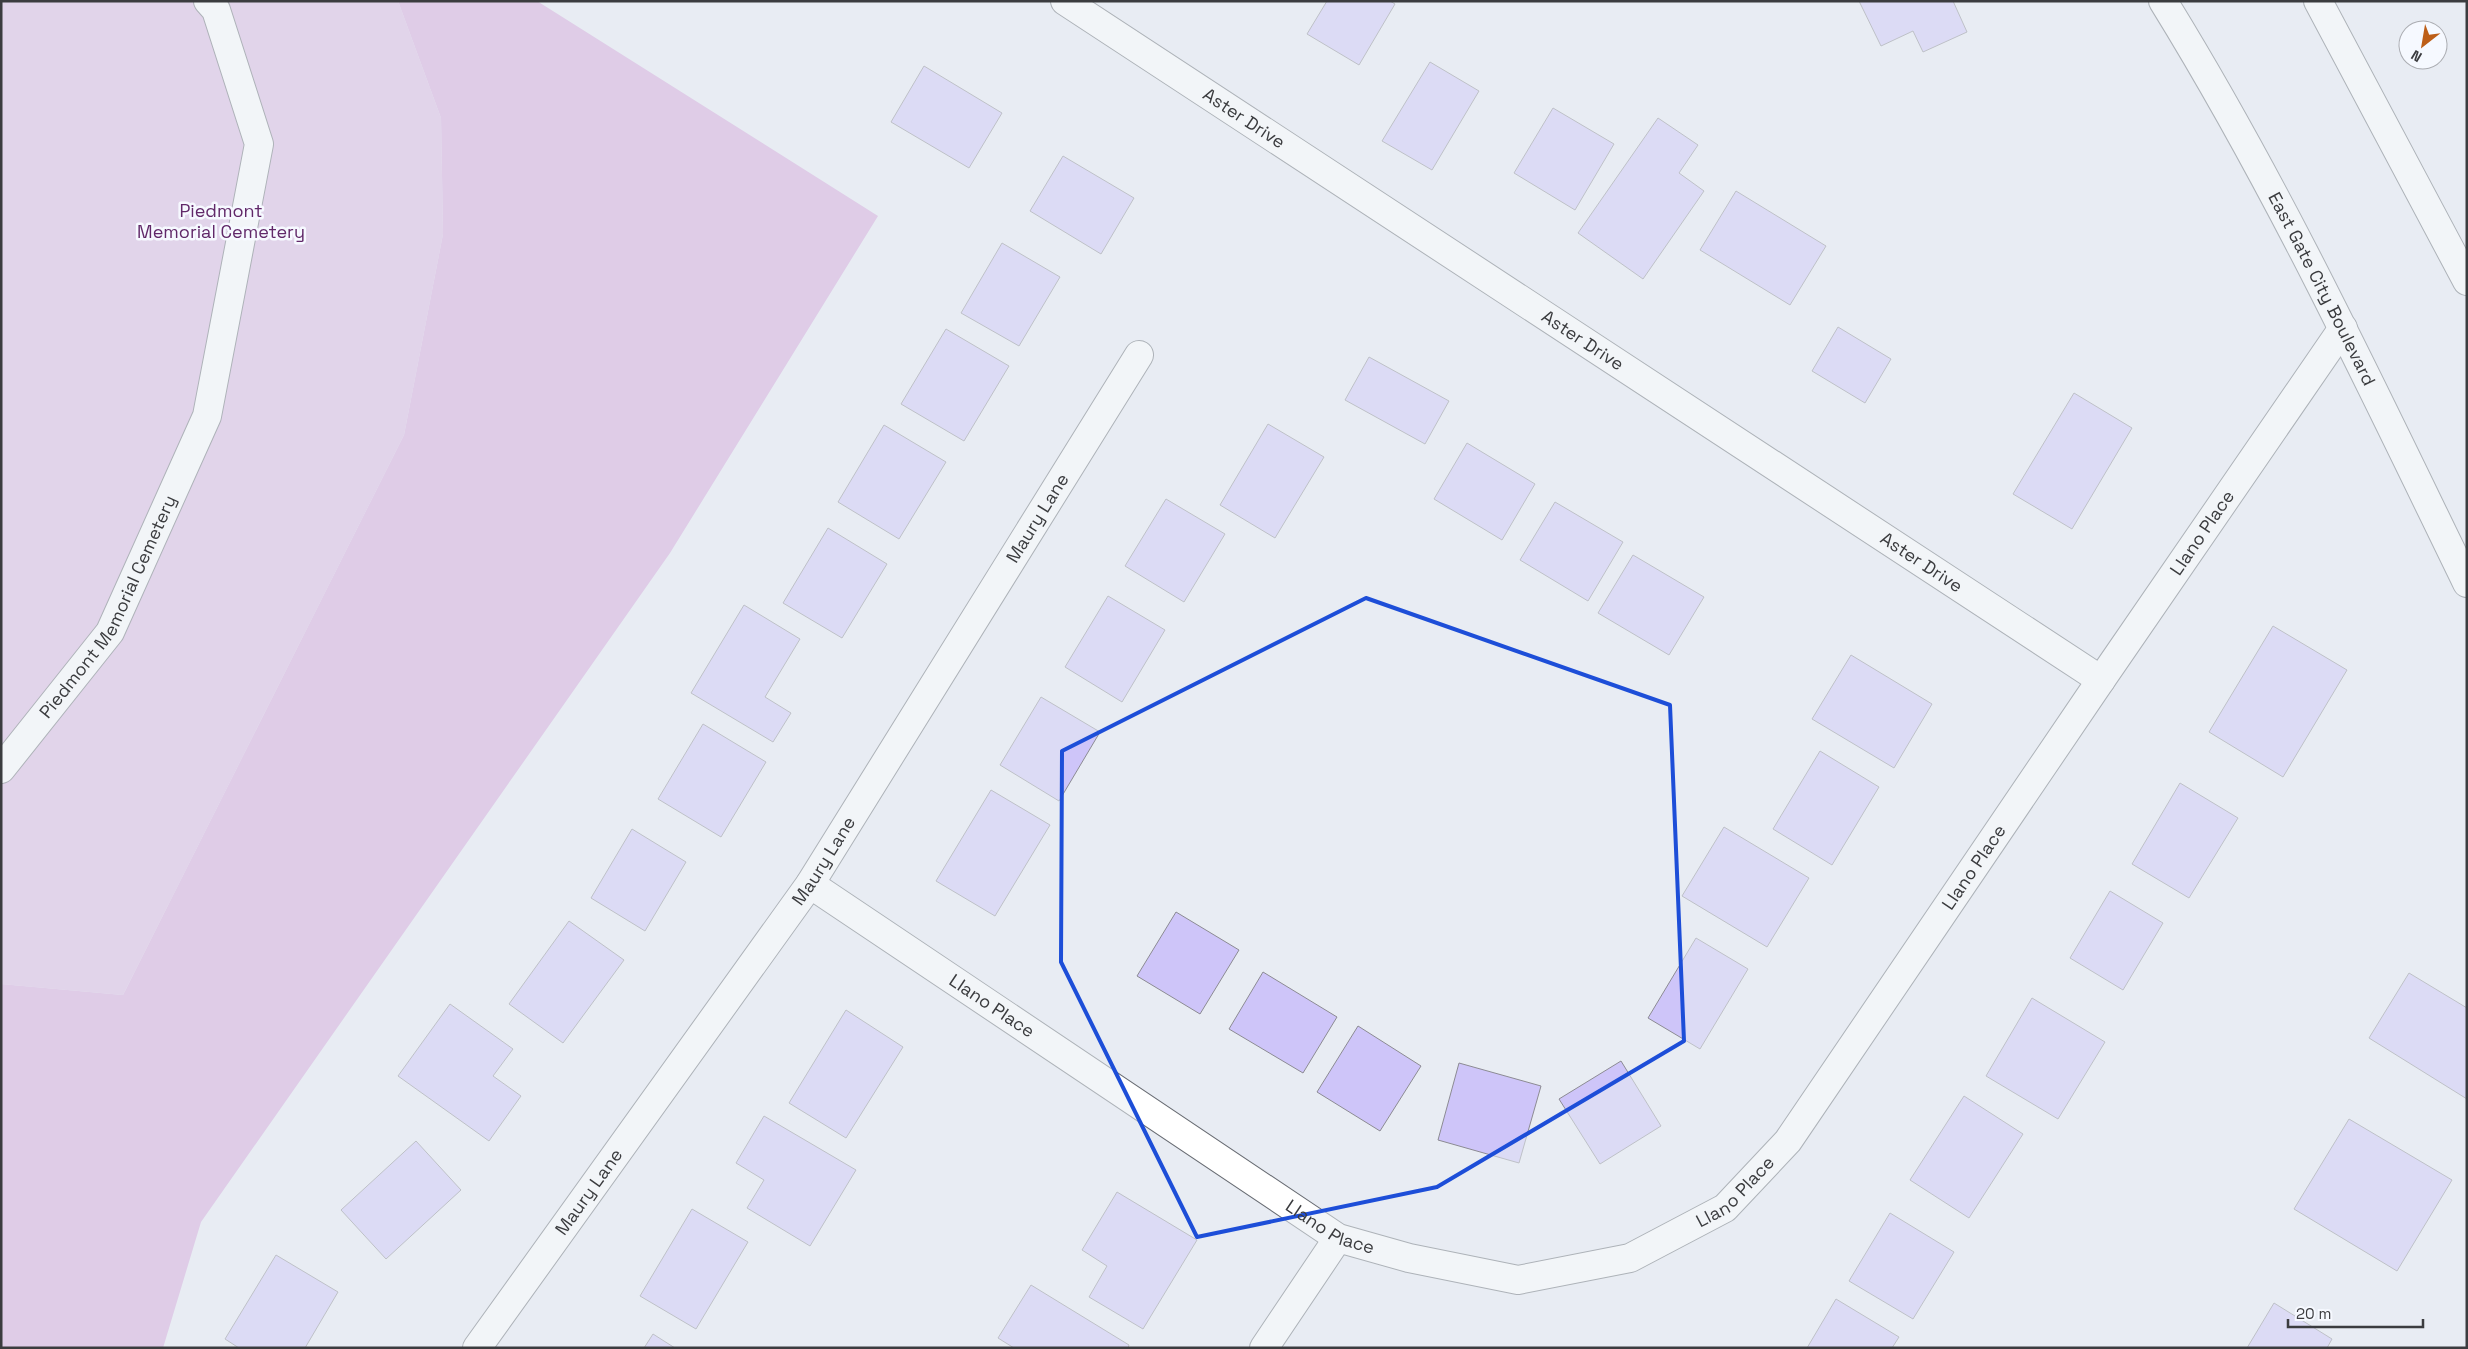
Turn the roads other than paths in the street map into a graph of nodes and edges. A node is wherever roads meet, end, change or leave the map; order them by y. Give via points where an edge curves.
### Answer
1 (208, 1) edge
2 (1065, 1) edge
3 (2163, 1) edge
4 (2318, 1) edge
5 (2467, 281) edge
6 (2344, 328) junction
7 (1139, 355) dead end
8 (2467, 583) edge
9 (2101, 680) junction
10 (1, 769) edge
11 (810, 884) junction
12 (1338, 1238) junction
13 (477, 1348) edge
14 (1264, 1348) edge

1 - 10 street, Piedmont Memorial Cemetery via 216,10 259,144 207,416 110,632
2 - 9 street, Aster Drive
3 - 6 street, East Gate City Boulevard via 2206,72
4 - 5 street
6 - 8 street, East Gate City Boulevard
6 - 9 street, Llano Place
7 - 11 street, Maury Lane
9 - 12 street, Llano Place via 1788,1141 1725,1208 1630,1258 1518,1280 1409,1258
11 - 12 street, Llano Place
11 - 13 street, Maury Lane
12 - 14 street

